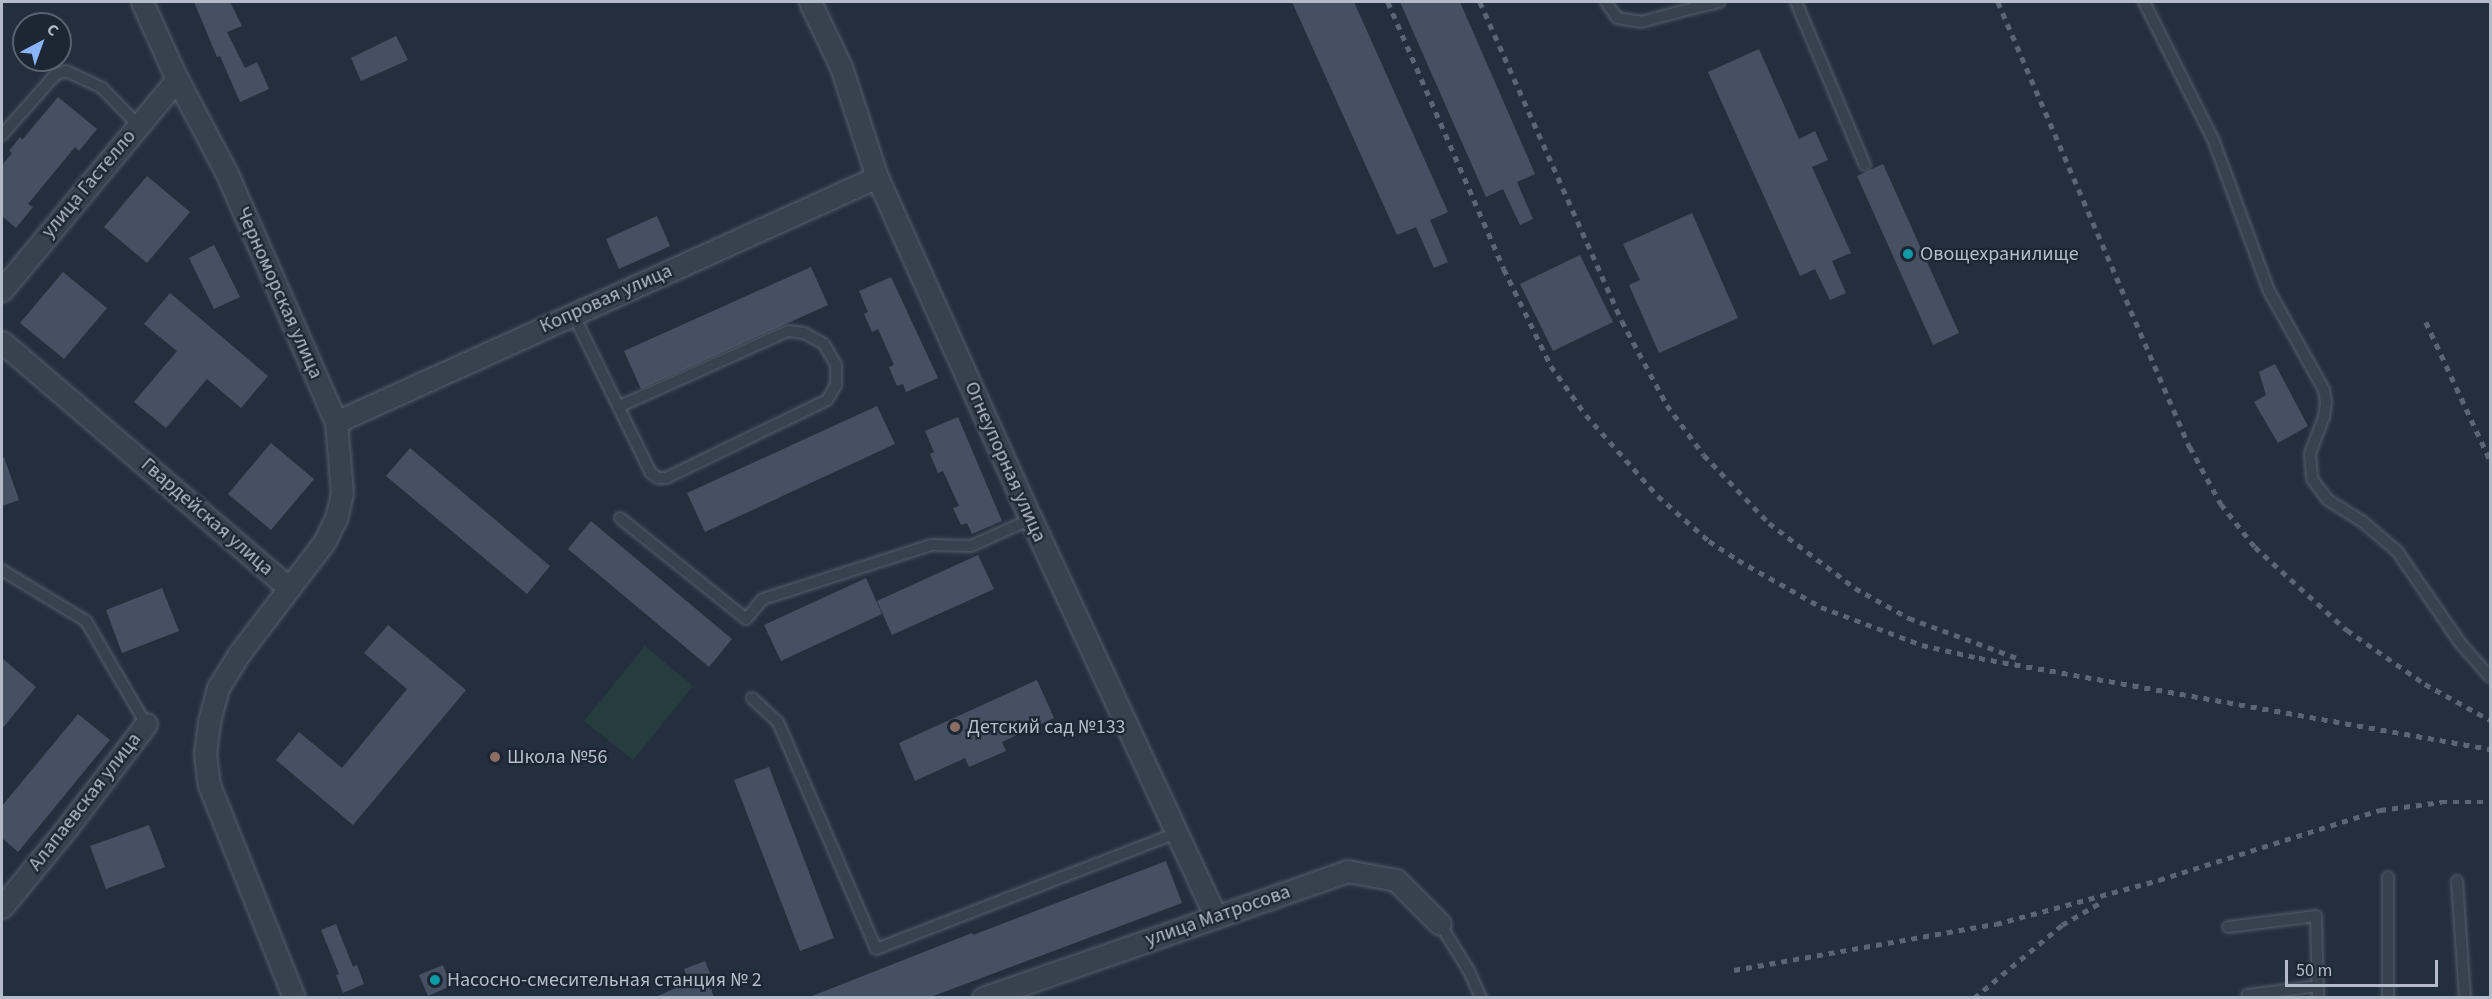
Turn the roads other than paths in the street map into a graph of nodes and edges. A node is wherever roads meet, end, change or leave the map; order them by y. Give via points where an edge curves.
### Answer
1 (142, 2) edge
2 (810, 2) edge
3 (1606, 2) edge
4 (1719, 2) edge
5 (1796, 2) edge
6 (2144, 2) edge
7 (1695, 5) edge
8 (177, 79) junction
9 (138, 125) junction
10 (2, 135) edge
11 (1865, 165) dead end
12 (877, 177) junction
13 (2, 290) edge
14 (573, 314) junction
15 (2, 342) edge
16 (620, 406) junction
17 (336, 422) junction
18 (620, 518) dead end
19 (1031, 519) junction
20 (2, 570) edge
21 (288, 587) junction
22 (2490, 677) edge
23 (752, 698) dead end
24 (146, 724) joint
25 (1176, 833) junction
26 (2388, 877) dead end
27 (2457, 880) dead end
28 (2, 907) edge
29 (1215, 916) junction
30 (1440, 924) joint
31 (2228, 927) dead end
32 (2318, 992) edge
33 (2247, 995) dead end
34 (294, 998) edge
35 (983, 998) edge
36 (1481, 998) edge
37 (2388, 998) edge
38 (2465, 998) edge

1 - 8 street, Черноморская улица
2 - 12 street, Огнеупорная улица via 841,67
3 - 7 lane via 1617,18 1627,22 1652,21
4 - 7 lane
5 - 11 lane
6 - 22 lane via 2213,139 2269,291 2324,390 2324,417 2310,454 2312,480 2328,500 2364,522 2397,551 2461,644
8 - 9 street, улица Гастелло
8 - 17 street, Черноморская улица via 227,174
9 - 10 lane via 100,87 66,71 55,75
9 - 13 street, улица Гастелло
12 - 14 street, Копровая улица
12 - 19 street, Огнеупорная улица
14 - 16 lane
14 - 17 street, Копровая улица
15 - 21 street, Гвардейская улица
16 - 16 lane via 651,473 666,478 827,400 836,384 836,365 824,344 804,333 788,331
17 - 21 street, Черноморская улица via 342,493 336,518 326,541
18 - 19 lane via 746,619 763,599 931,545 971,546
19 - 25 street, Огнеупорная улица
20 - 24 lane via 86,621
21 - 34 street, Гвардейская улица via 218,688 205,754 209,785
23 - 25 lane via 778,722 876,949
24 - 28 street, Алапаевская улица
25 - 29 street, Огнеупорная улица
26 - 37 lane
27 - 38 lane
29 - 30 street, улица Матросова via 1347,871 1396,880
29 - 35 street, улица Матросова
30 - 36 lane
31 - 32 lane via 2316,916
32 - 33 lane

